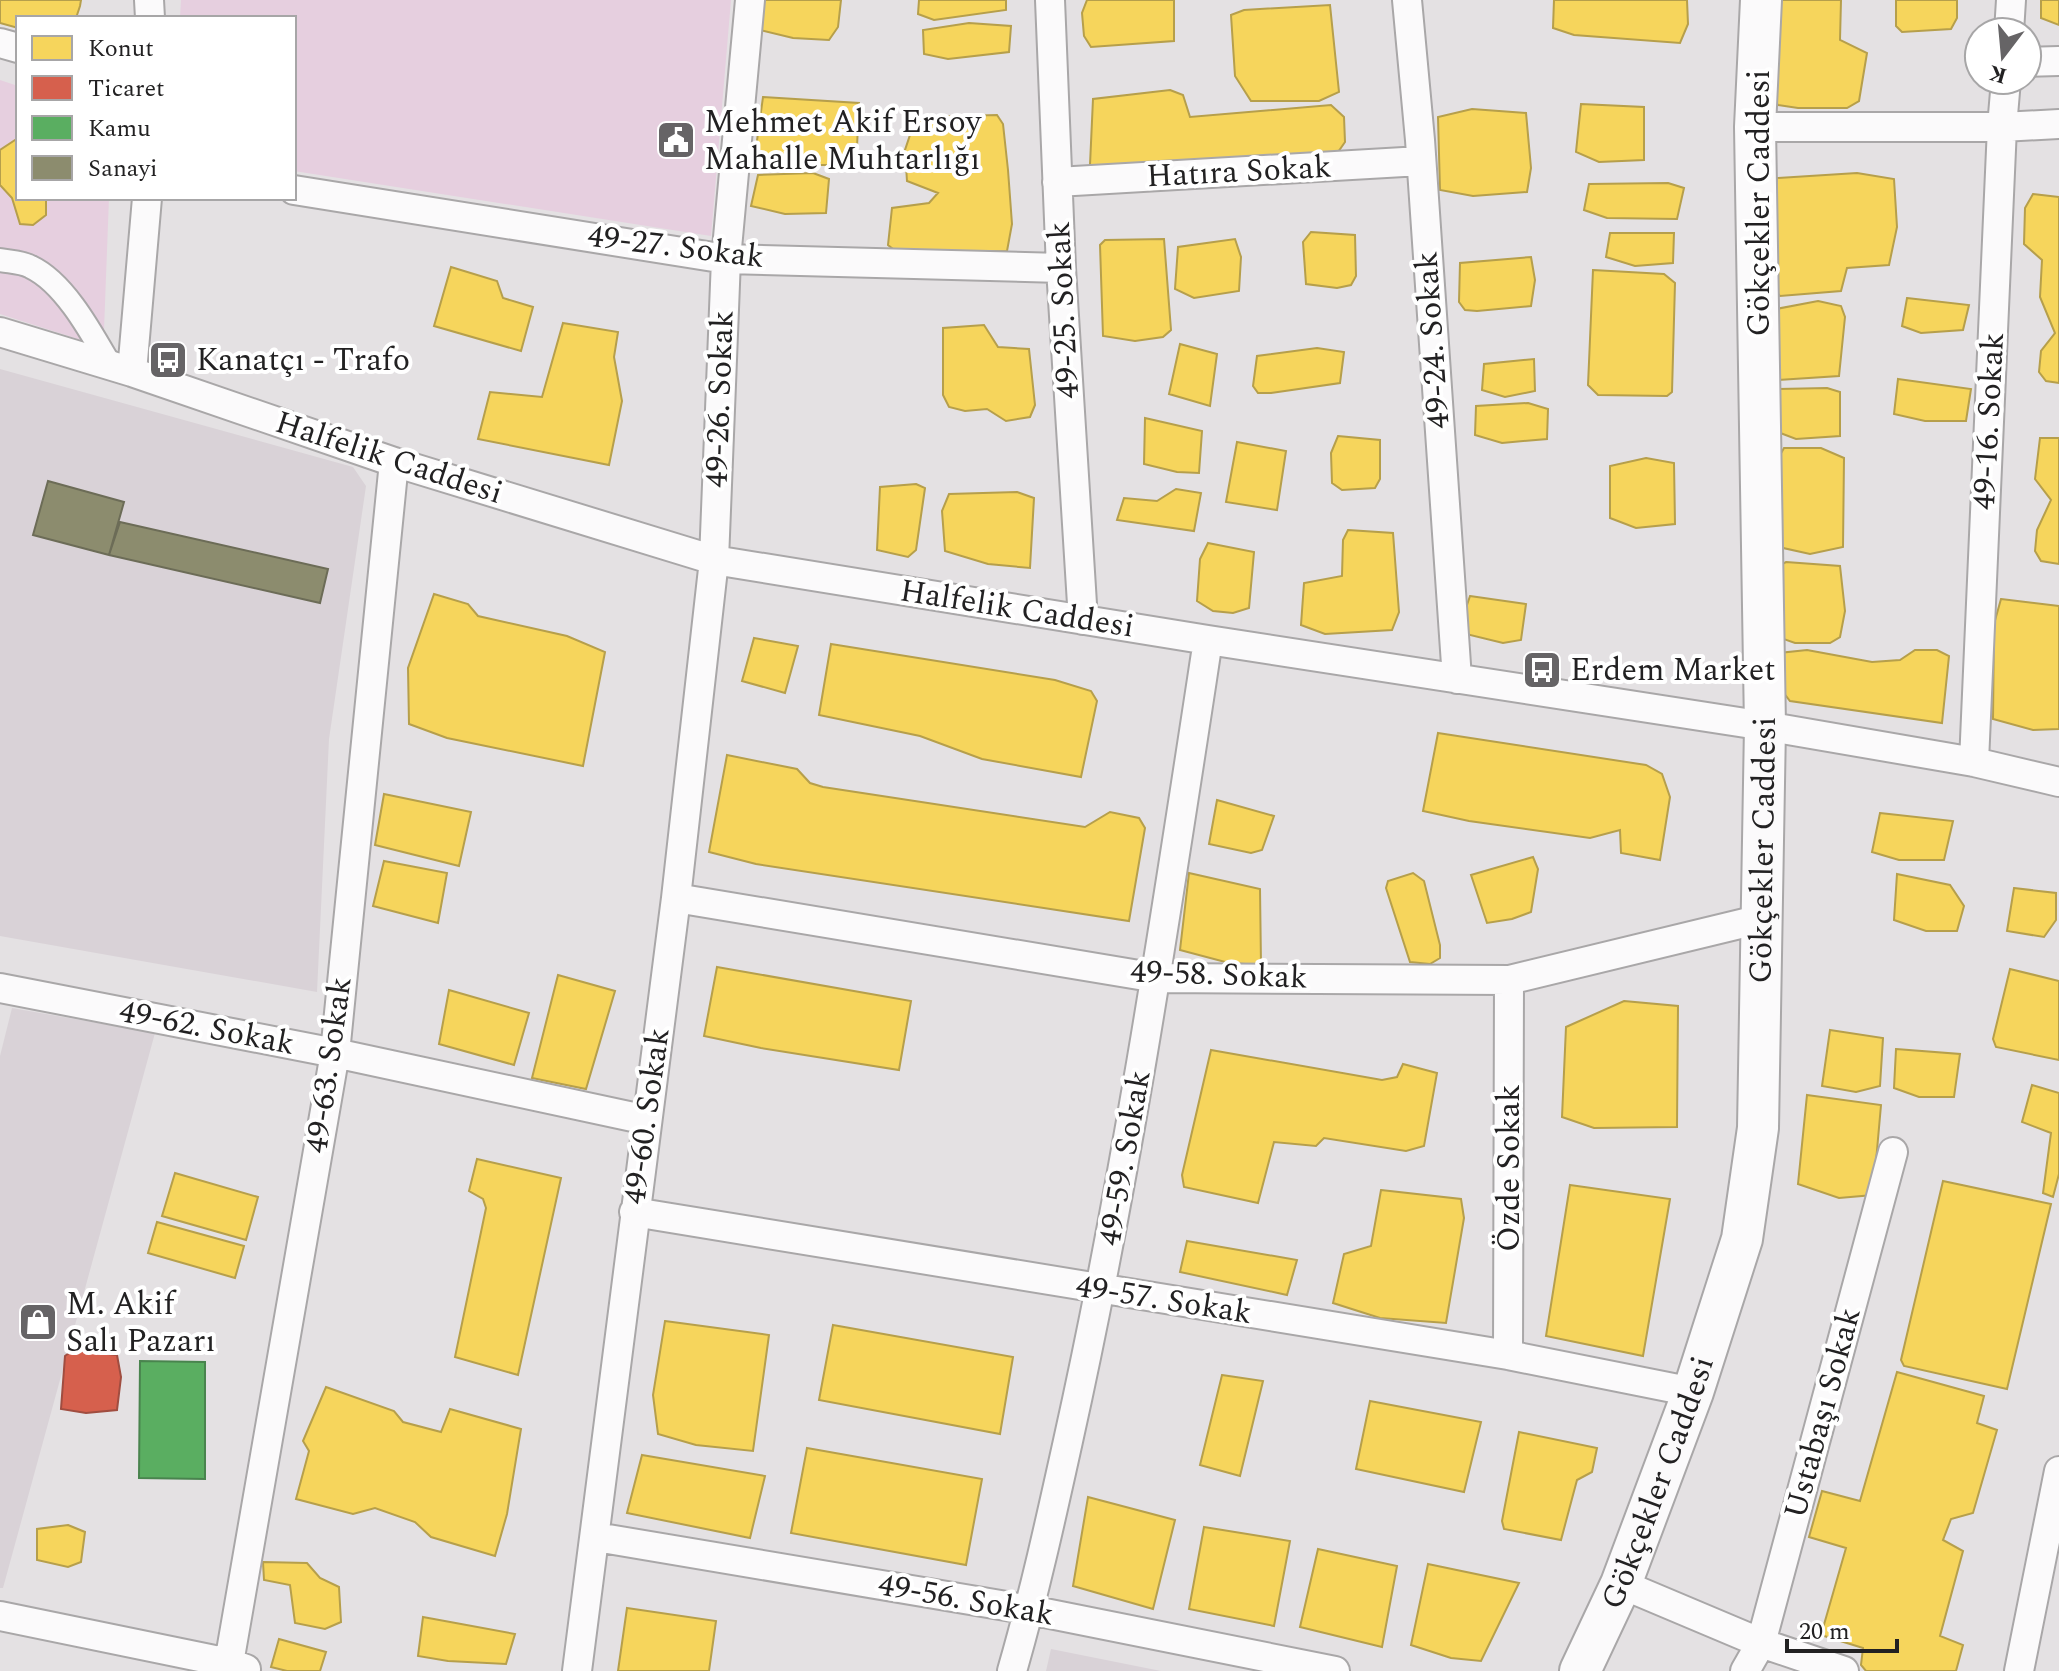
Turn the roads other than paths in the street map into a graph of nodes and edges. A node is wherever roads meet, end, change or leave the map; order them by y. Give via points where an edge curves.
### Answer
1 (750, 0) edge
2 (1050, 0) edge
3 (1407, 0) edge
4 (1761, 0) edge
5 (2005, 96) edge
6 (2059, 124) edge
7 (1755, 127) junction
8 (2002, 127) junction
9 (1421, 161) junction
10 (1057, 182) junction
11 (296, 190) edge
12 (147, 200) edge
13 (726, 259) junction
14 (0, 260) edge
15 (1061, 268) junction
16 (0, 332) edge
17 (121, 369) junction
18 (394, 462) junction
19 (714, 560) junction
20 (1083, 620) junction
21 (1208, 640) junction
22 (1457, 679) junction
23 (1765, 726) junction
24 (1974, 762) junction
25 (2059, 782) edge
26 (676, 898) junction
27 (1761, 919) junction
28 (1157, 978) junction
29 (1509, 980) junction
30 (0, 988) edge
31 (335, 1053) junction
32 (647, 1120) junction
33 (1893, 1152) dead end
34 (634, 1212) junction
35 (1102, 1290) junction
36 (1508, 1355) junction
37 (1693, 1392) junction
38 (2059, 1471) edge
39 (596, 1537) junction
40 (1621, 1584) junction
41 (1030, 1610) junction
42 (0, 1616) edge
43 (1761, 1643) junction
44 (237, 1668) edge
45 (577, 1671) edge
46 (1012, 1671) edge
47 (1335, 1671) edge
48 (1580, 1671) edge
49 (1745, 1671) edge
50 (1844, 1671) edge
51 (2019, 1671) edge

1 - 13 street, 49-26. Sokak
2 - 10 street, 49-25. Sokak
3 - 9 street, 49-24. Sokak
4 - 7 main road, Gökçekler Caddesi
5 - 8 street, 49-16. Sokak
6 - 8 street
7 - 8 street
7 - 23 main road, Gökçekler Caddesi
8 - 24 street, 49-16. Sokak
9 - 10 street, Hatıra Sokak
9 - 22 street, 49-24. Sokak
10 - 15 street, 49-25. Sokak
11 - 13 street, 49-27. Sokak
12 - 17 street
13 - 15 street, 49-27. Sokak
13 - 19 street, 49-26. Sokak
14 - 17 street via 31,267 50,282
15 - 20 street, 49-25. Sokak
16 - 17 street, Halfelik Caddesi
17 - 18 street, Halfelik Caddesi
18 - 19 street, Halfelik Caddesi
18 - 31 street, 49-63. Sokak
19 - 20 street, Halfelik Caddesi
19 - 26 street, 49-60. Sokak
20 - 21 street, Halfelik Caddesi
21 - 22 street, Halfelik Caddesi
21 - 28 street, 49-59. Sokak
22 - 23 street, Halfelik Caddesi
23 - 24 street, Halfelik Caddesi
23 - 27 main road, Gökçekler Caddesi
24 - 25 street, Halfelik Caddesi
26 - 28 street, 49-58. Sokak
26 - 32 street, 49-60. Sokak
27 - 29 street, 49-58. Sokak
27 - 37 main road, Gökçekler Caddesi via 1756,1144 1742,1239
28 - 29 street, 49-58. Sokak
28 - 35 street, 49-59. Sokak
29 - 36 street, Özde Sokak
30 - 31 street, 49-62. Sokak
31 - 32 street, 49-62. Sokak
31 - 44 street, 49-63. Sokak
32 - 34 street, 49-60. Sokak
33 - 43 street, Ustabaşı Sokak
34 - 35 street, 49-57. Sokak
34 - 39 street, 49-60. Sokak
35 - 36 street, 49-57. Sokak
35 - 41 street, 49-59. Sokak
36 - 37 street, 49-57. Sokak
37 - 40 main road, Gökçekler Caddesi
38 - 51 street
39 - 41 street, 49-56. Sokak
39 - 45 street, 49-60. Sokak
40 - 43 street
40 - 48 main road, Gökçekler Caddesi
41 - 46 street, 49-59. Sokak
41 - 47 street, 49-56. Sokak
42 - 44 street
43 - 49 street, Ustabaşı Sokak
43 - 50 street

